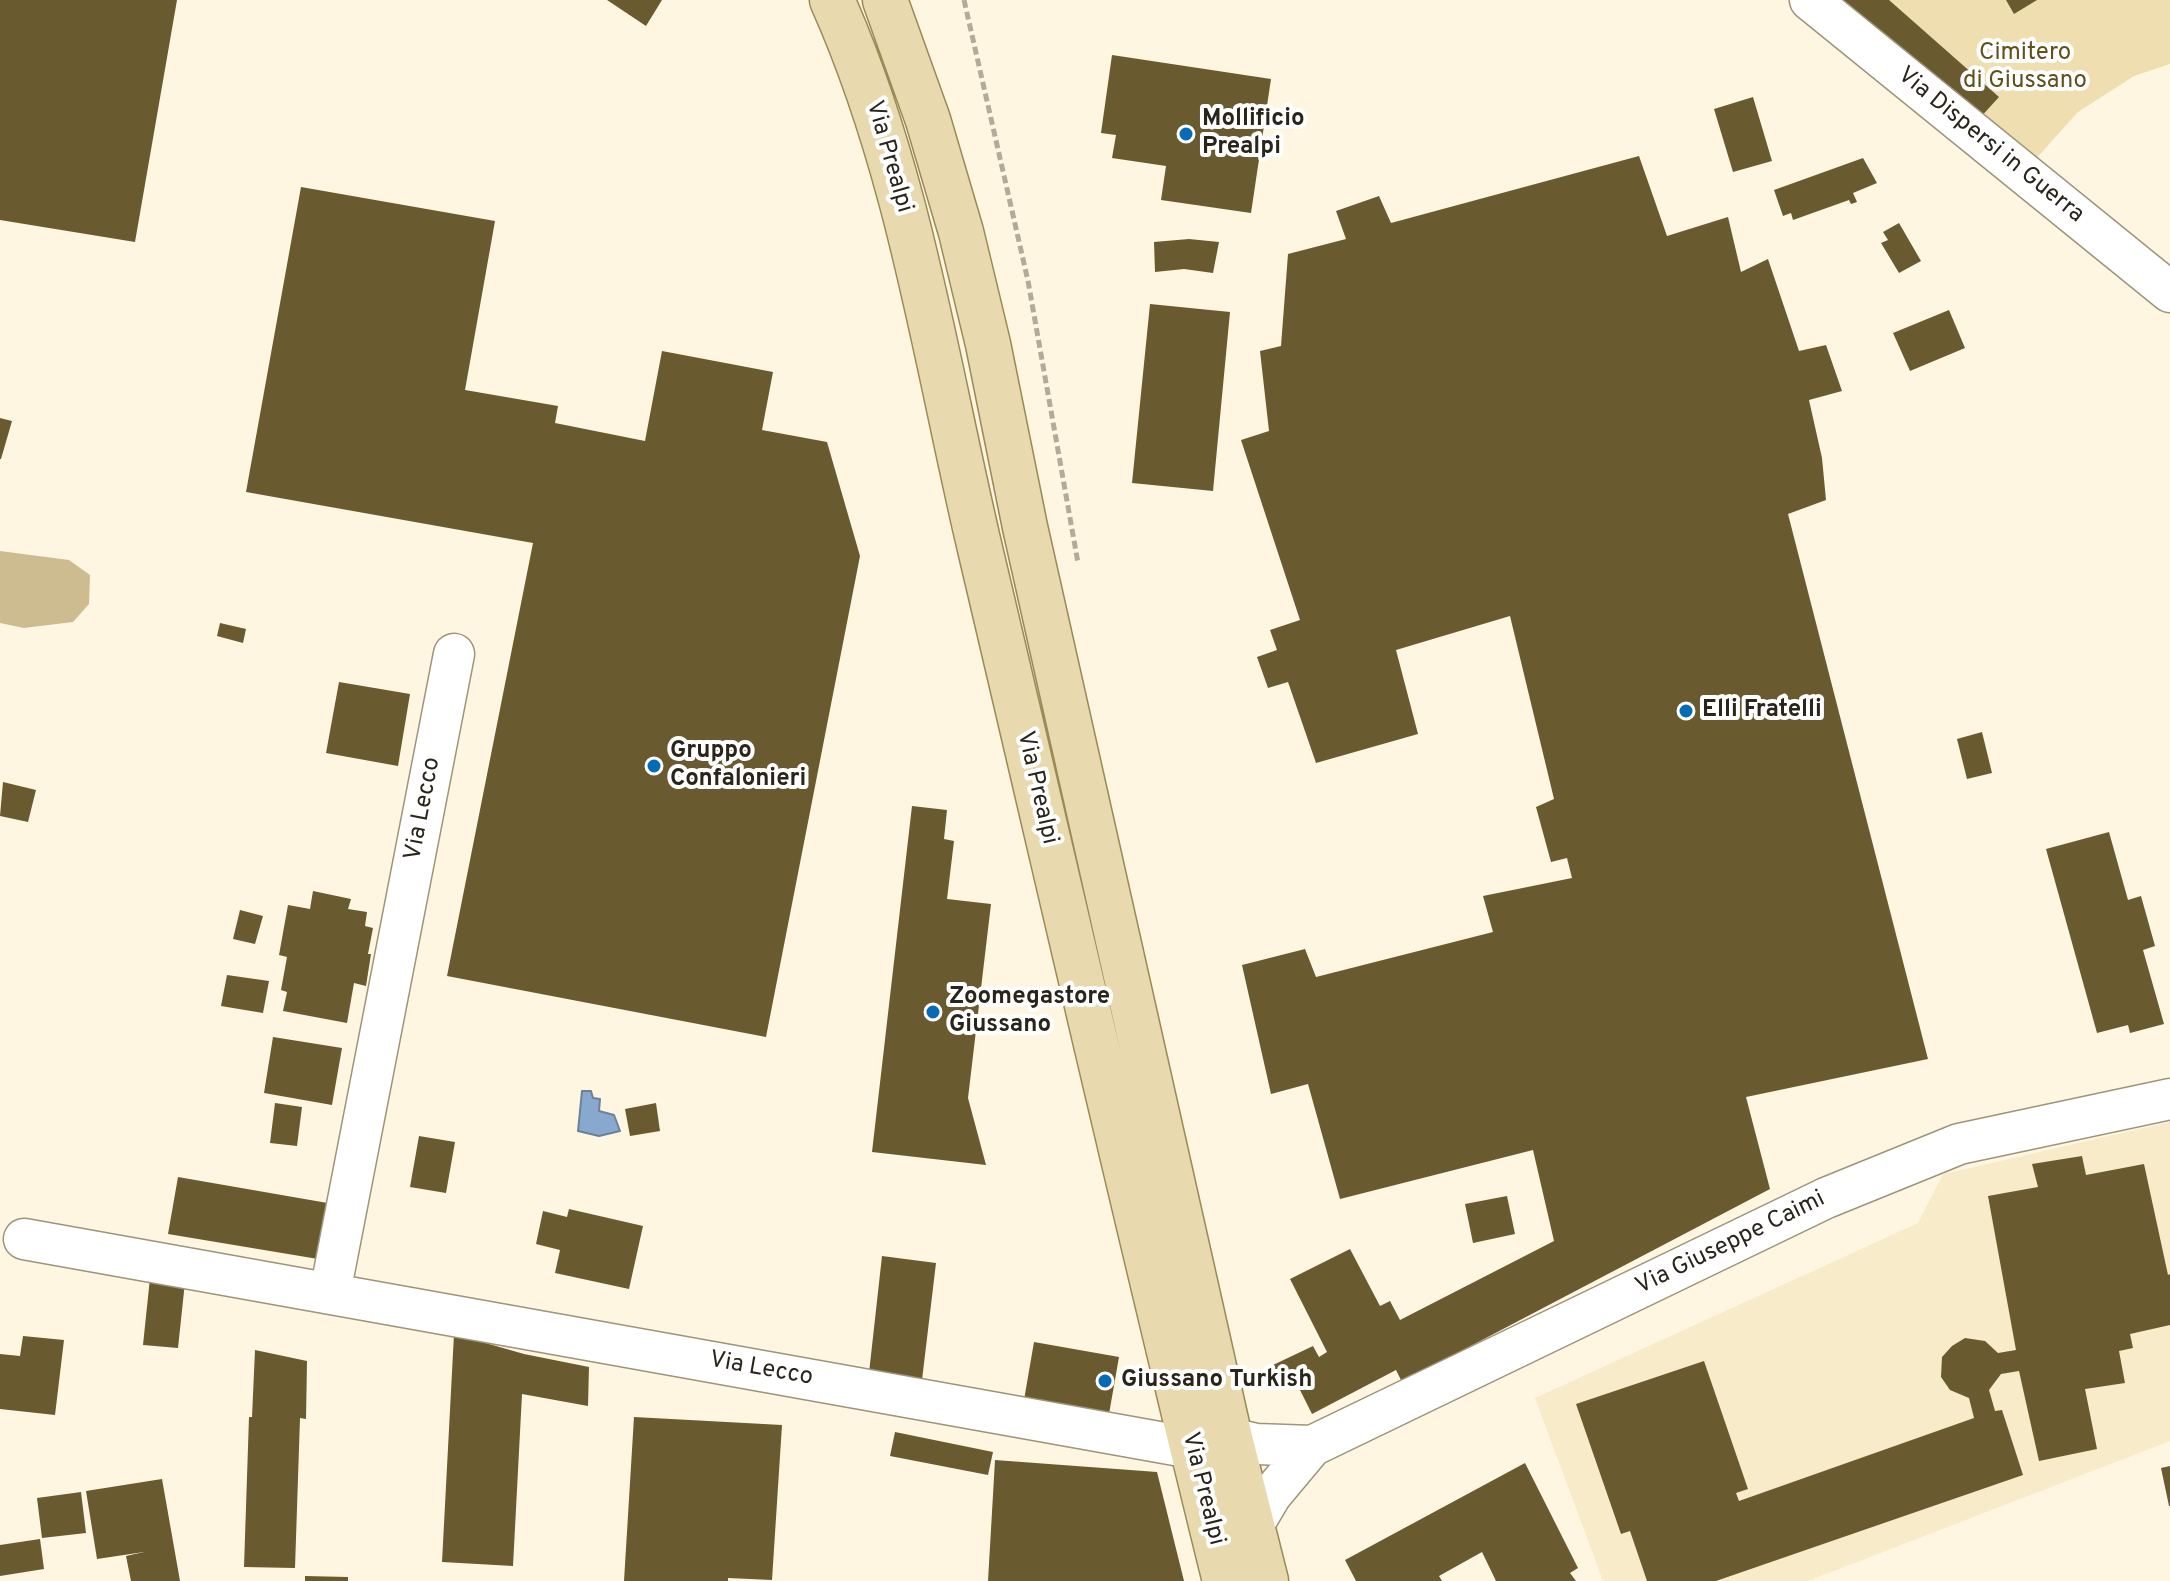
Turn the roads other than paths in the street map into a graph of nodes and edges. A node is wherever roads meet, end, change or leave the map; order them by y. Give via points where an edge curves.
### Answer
1 (832, 0) edge
2 (885, 0) edge
3 (1810, 0) edge
4 (2170, 292) edge
5 (454, 654) dead end
6 (2170, 1099) edge
7 (24, 1239) dead end
8 (330, 1293) junction
9 (1211, 1443) junction
10 (1312, 1446) junction
11 (1252, 1527) junction
12 (1225, 1581) edge
13 (1266, 1581) edge

1 - 9 main road, Via Prealpi via 858,59 907,222 958,455
2 - 9 main road, Via Prealpi via 928,120 988,344
3 - 4 street, Via Dispersi in Guerra
5 - 8 street, Via Lecco
6 - 10 street, Via Giuseppe Caimi via 1959,1144 1826,1198
7 - 8 street, Via Lecco
8 - 9 street, Via Lecco
9 - 10 street, Via Lecco
9 - 11 main road, Via Prealpi
9 - 12 main road, Via Prealpi
10 - 11 street
11 - 13 main road, Via Prealpi

